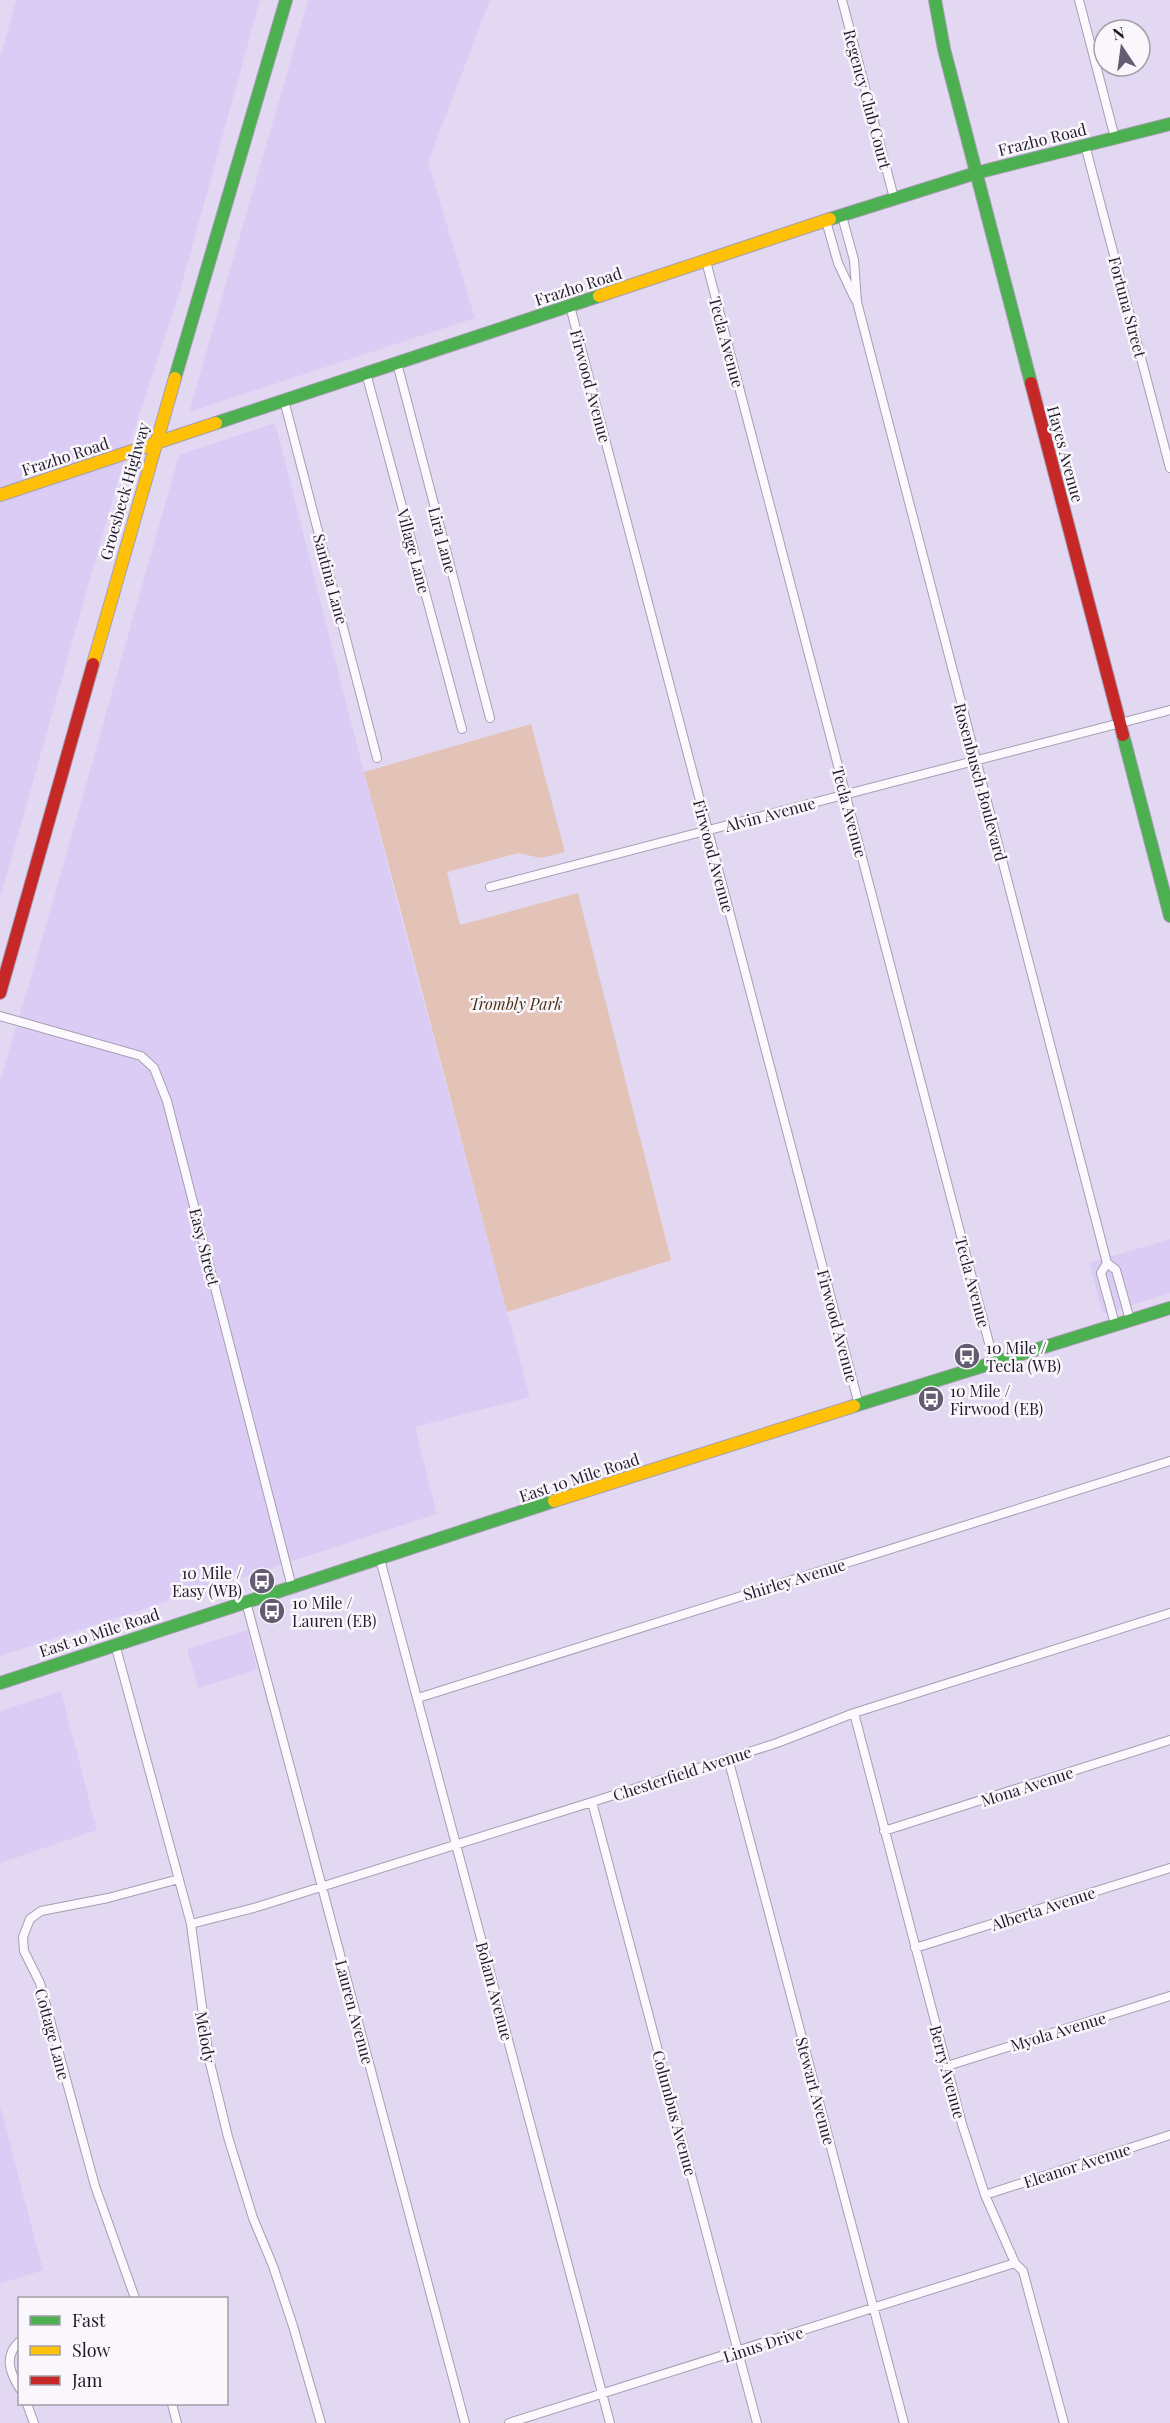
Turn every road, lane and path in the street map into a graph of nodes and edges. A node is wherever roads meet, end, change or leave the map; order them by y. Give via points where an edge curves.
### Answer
1 (286, 0) edge
2 (842, 0) edge
3 (935, 0) edge
4 (1079, 0) edge
5 (1170, 124) edge
6 (1115, 138) junction
7 (1085, 145) junction
8 (975, 173) junction
9 (894, 198) junction
10 (842, 216) junction
11 (826, 221) junction
12 (706, 261) junction
13 (856, 302) junction
14 (570, 306) junction
15 (397, 363) junction
16 (366, 373) junction
17 (284, 400) junction
18 (155, 444) junction
19 (1170, 468) edge
20 (0, 495) edge
21 (1170, 710) edge
22 (490, 718) dead end
23 (1120, 722) junction
24 (462, 729) dead end
25 (377, 758) dead end
26 (975, 759) junction
27 (846, 794) junction
28 (707, 830) junction
29 (490, 887) dead end
30 (1170, 916) edge
31 (0, 993) edge
32 (0, 1016) edge
33 (1107, 1263) junction
34 (1170, 1308) edge
35 (1130, 1320) junction
36 (1115, 1324) junction
37 (994, 1362) junction
38 (859, 1405) junction
39 (1170, 1461) edge
40 (380, 1559) junction
41 (292, 1587) junction
42 (246, 1602) junction
43 (1170, 1613) edge
44 (115, 1644) junction
45 (0, 1683) edge
46 (418, 1698) junction
47 (854, 1713) junction
48 (1170, 1740) edge
49 (728, 1758) junction
50 (592, 1802) junction
51 (884, 1831) junction
52 (456, 1845) junction
53 (1170, 1868) edge
54 (179, 1879) junction
55 (322, 1886) junction
56 (191, 1924) junction
57 (915, 1948) junction
58 (1170, 1996) edge
59 (947, 2066) junction
60 (1170, 2135) edge
61 (985, 2195) junction
62 (1015, 2263) junction
63 (135, 2297) edge
64 (873, 2308) junction
65 (18, 2343) edge
66 (739, 2351) junction
67 (18, 2386) edge
68 (603, 2395) junction
69 (28, 2405) edge
70 (172, 2405) edge
71 (34, 2423) edge
72 (177, 2423) edge
73 (321, 2423) edge
74 (465, 2423) edge
75 (510, 2423) edge
76 (610, 2423) edge
77 (758, 2423) edge
78 (904, 2423) edge
79 (1064, 2423) edge

1 - 18 main road, Groesbeck Highway
2 - 9 street, Regency Club Court
3 - 8 main road, Hayes Avenue
4 - 6 street
5 - 6 main road, Frazho Road
6 - 7 main road, Frazho Road
7 - 8 main road, Frazho Road
7 - 19 street, Fortuna Street
8 - 9 main road, Frazho Road
8 - 23 main road, Hayes Avenue
9 - 10 main road, Frazho Road
10 - 11 main road, Frazho Road
10 - 13 street, Rosenbusch Boulevard via 854,260
11 - 12 main road, Frazho Road
11 - 13 street, Rosenbusch Boulevard via 837,264
12 - 14 main road, Frazho Road
12 - 27 street, Tecla Avenue
13 - 26 street, Rosenbusch Boulevard
14 - 15 main road, Frazho Road
14 - 28 street, Firwood Avenue
15 - 16 main road, Frazho Road
15 - 22 street, Lira Lane
16 - 17 main road, Frazho Road
16 - 24 street, Village Lane
17 - 18 main road, Frazho Road
17 - 25 street, Santina Lane
18 - 20 main road, Frazho Road
18 - 31 main road, Groesbeck Highway
21 - 23 street, Alvin Avenue
23 - 26 street, Alvin Avenue
23 - 30 main road, Hayes Avenue
26 - 27 street, Alvin Avenue
26 - 33 street, Rosenbusch Boulevard
27 - 28 street, Alvin Avenue
27 - 37 street, Tecla Avenue
28 - 29 street, Alvin Avenue
28 - 38 street, Firwood Avenue
32 - 41 street, Easy Street via 141,1056 154,1068 193,1198
33 - 35 street, Rosenbusch Boulevard via 1116,1270
33 - 36 street, Rosenbusch Boulevard via 1101,1273
34 - 35 main road, East 10 Mile Road
35 - 36 main road, East 10 Mile Road
36 - 37 main road, East 10 Mile Road
37 - 38 main road, East 10 Mile Road
38 - 40 main road, East 10 Mile Road
39 - 46 street, Shirley Avenue
40 - 41 main road, East 10 Mile Road
40 - 46 street, Bolam Avenue
41 - 42 main road, East 10 Mile Road
42 - 44 main road, East 10 Mile Road
42 - 55 street, Lauren Avenue
43 - 47 street, Chesterfield Avenue
44 - 45 main road, East 10 Mile Road
44 - 54 street, Melody
46 - 52 street, Bolam Avenue
47 - 49 street, Chesterfield Avenue
47 - 51 street, Berry Avenue
48 - 51 street, Mona Avenue
49 - 50 street, Chesterfield Avenue
49 - 64 street, Stewart Avenue
50 - 52 street, Chesterfield Avenue
50 - 66 street, Columbus Avenue
51 - 57 street, Berry Avenue
52 - 55 street, Chesterfield Avenue
52 - 68 street, Bolam Avenue
53 - 57 street, Alberta Avenue
54 - 56 street, Melody
54 - 63 street, Cottage Lane via 41,1911 30,1918 23,1937 24,1951 40,1983 100,2205
55 - 56 street, Chesterfield Avenue
55 - 74 street, Lauren Avenue
56 - 73 street, Melody via 209,2059 228,2137 253,2218 294,2326
57 - 59 street, Berry Avenue
58 - 59 street, Myola Avenue
59 - 61 street, Berry Avenue
60 - 61 street, Eleanor Avenue
61 - 62 street, Berry Avenue
62 - 64 street, Linus Drive
62 - 79 street, Berry Avenue via 1023,2271
64 - 66 street, Linus Drive
64 - 78 street, Stewart Avenue
65 - 67 street via 9,2358 10,2372
66 - 68 street, Linus Drive
66 - 77 street, Columbus Avenue
68 - 75 street, Linus Drive
68 - 76 street, Bolam Avenue
69 - 71 street
70 - 72 street

